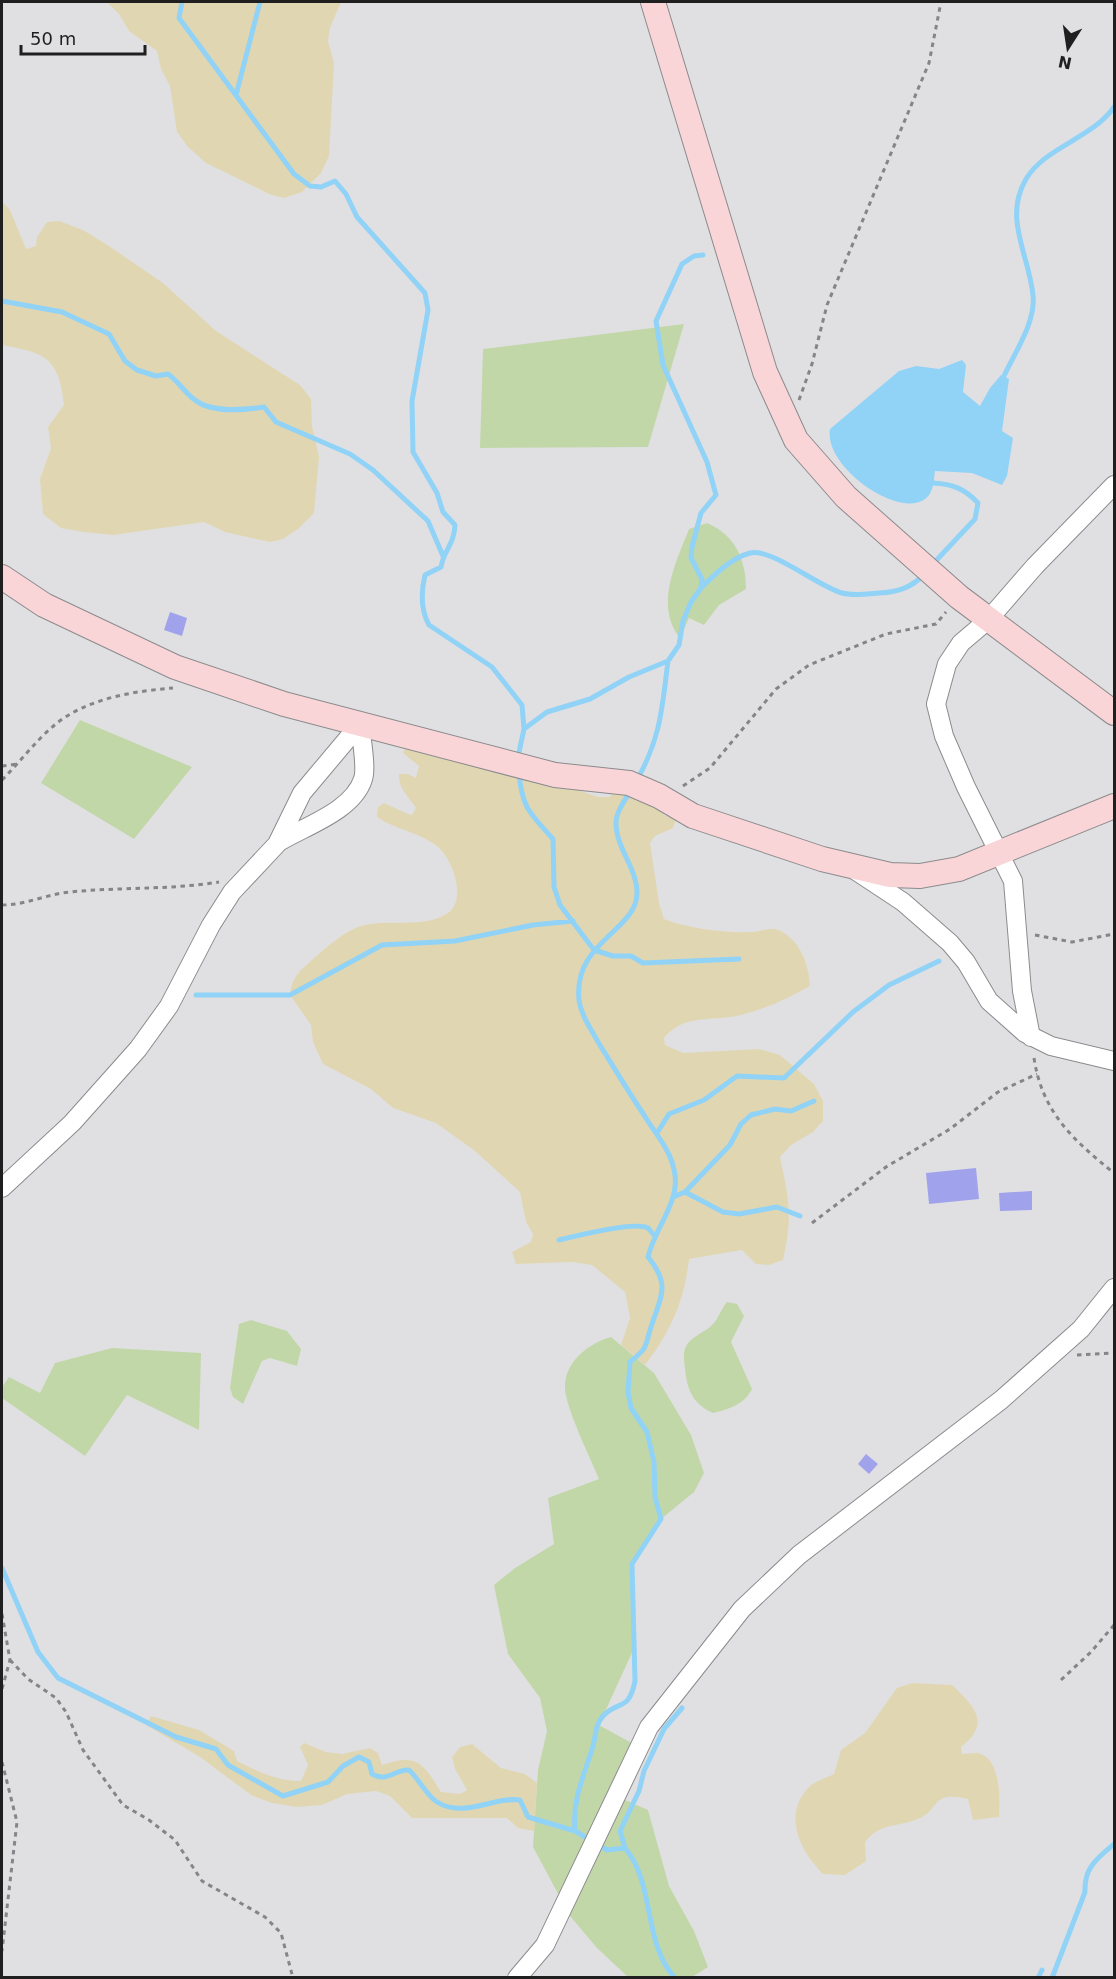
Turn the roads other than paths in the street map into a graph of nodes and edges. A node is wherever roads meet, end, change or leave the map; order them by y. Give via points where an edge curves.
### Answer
1 (653, 2) edge
2 (1114, 485) edge
3 (2, 577) edge
4 (988, 620) junction
5 (1114, 713) edge
6 (360, 724) junction
7 (1114, 806) edge
8 (277, 844) junction
9 (1001, 852) junction
10 (846, 864) junction
11 (1031, 1037) junction
12 (1114, 1061) edge
13 (2, 1188) edge
14 (1114, 1288) edge
15 (517, 1977) edge

1 - 4 street via 765,372 789,427 806,454 846,497
2 - 4 street
3 - 6 street via 44,605 175,668
4 - 5 street
4 - 9 street via 961,643 947,664 936,704 944,736 966,787
6 - 8 street via 302,793
6 - 8 street via 364,778 356,793 341,807
6 - 10 street via 555,776 629,783 693,816
7 - 9 street
8 - 13 street via 232,892 169,1006 138,1048 72,1123
9 - 10 street via 959,869 920,876 890,875
9 - 11 street via 1014,881 1022,991
10 - 11 street via 903,902 950,943 989,1001
11 - 12 street via 1051,1046
14 - 15 street via 1081,1329 1001,1400 799,1555 742,1609 648,1726 545,1945

